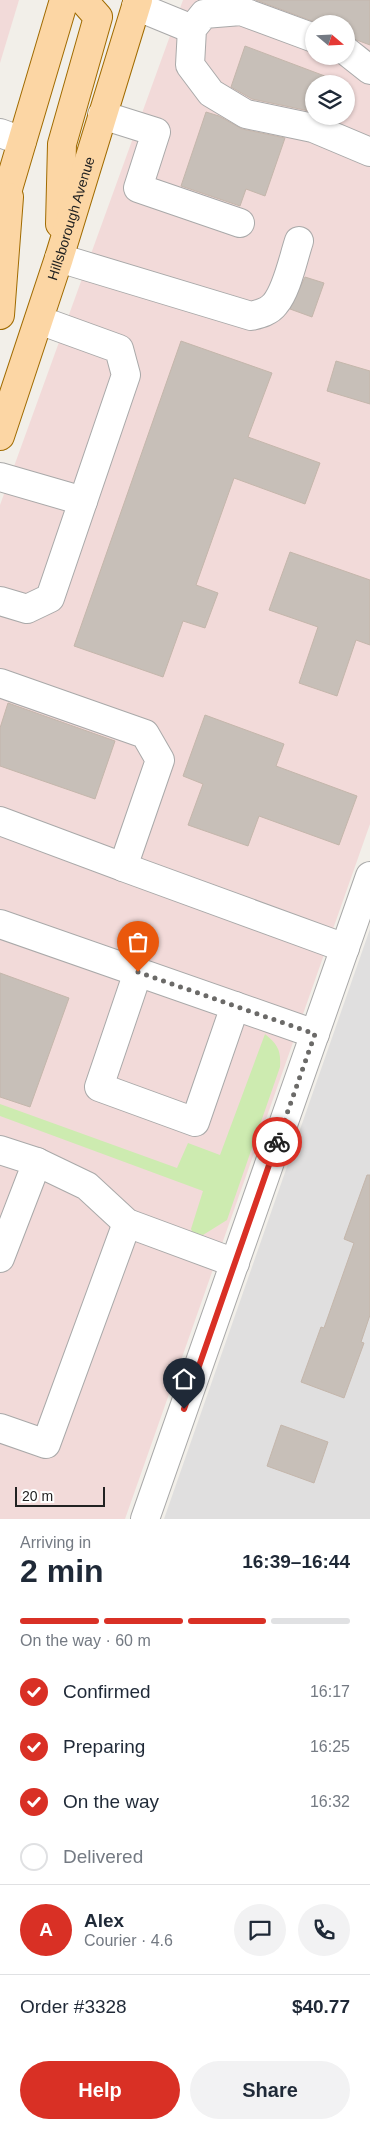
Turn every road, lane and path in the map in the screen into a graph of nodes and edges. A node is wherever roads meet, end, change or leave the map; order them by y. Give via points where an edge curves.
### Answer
1 (64, 0) edge
2 (84, 0) edge
3 (137, 3) edge
4 (192, 29) junction
5 (305, 35) edge
6 (355, 58) edge
7 (370, 70) edge
8 (102, 115) junction
9 (11, 137) edge
10 (370, 152) edge
11 (11, 180) junction
12 (0, 216) edge
13 (240, 223) dead end
14 (299, 241) dead end
15 (59, 258) junction
16 (0, 315) edge
17 (39, 320) junction
18 (0, 436) edge
19 (0, 477) edge
20 (83, 501) junction
21 (0, 601) edge
22 (0, 683) edge
23 (0, 821) edge
24 (123, 866) junction
25 (370, 876) edge
26 (0, 924) edge
27 (345, 948) junction
28 (138, 972) junction
29 (235, 1006) junction
30 (315, 1034) junction
31 (0, 1150) edge
32 (37, 1162) junction
33 (127, 1223) junction
34 (0, 1258) edge
35 (235, 1262) junction
36 (0, 1428) edge
37 (145, 1519) edge

1 - 9 main road
2 - 15 main road via 98,17 62,144
3 - 4 street
3 - 8 main road, Hillsborough Avenue
4 - 5 street via 204,14 241,11
4 - 10 street via 190,65 211,93 246,114 313,128
6 - 7 street
8 - 13 street via 156,132 138,188
8 - 15 main road, Hillsborough Avenue
9 - 11 main road
11 - 12 main road
11 - 16 main road
14 - 15 street via 275,305 264,313 251,316
15 - 17 main road, Hillsborough Avenue
17 - 18 main road, Hillsborough Avenue
17 - 20 street via 119,349 126,375
19 - 20 street
20 - 21 street via 50,598 27,609
22 - 24 street via 145,734 160,760
23 - 24 street
24 - 27 street
25 - 27 street
26 - 28 street
27 - 30 street
28 - 29 street
28 - 29 street via 99,1087 195,1122
29 - 30 street
30 - 35 street
31 - 32 street
32 - 33 street via 87,1186
32 - 34 street
33 - 35 street
33 - 36 street via 46,1444
35 - 37 street

